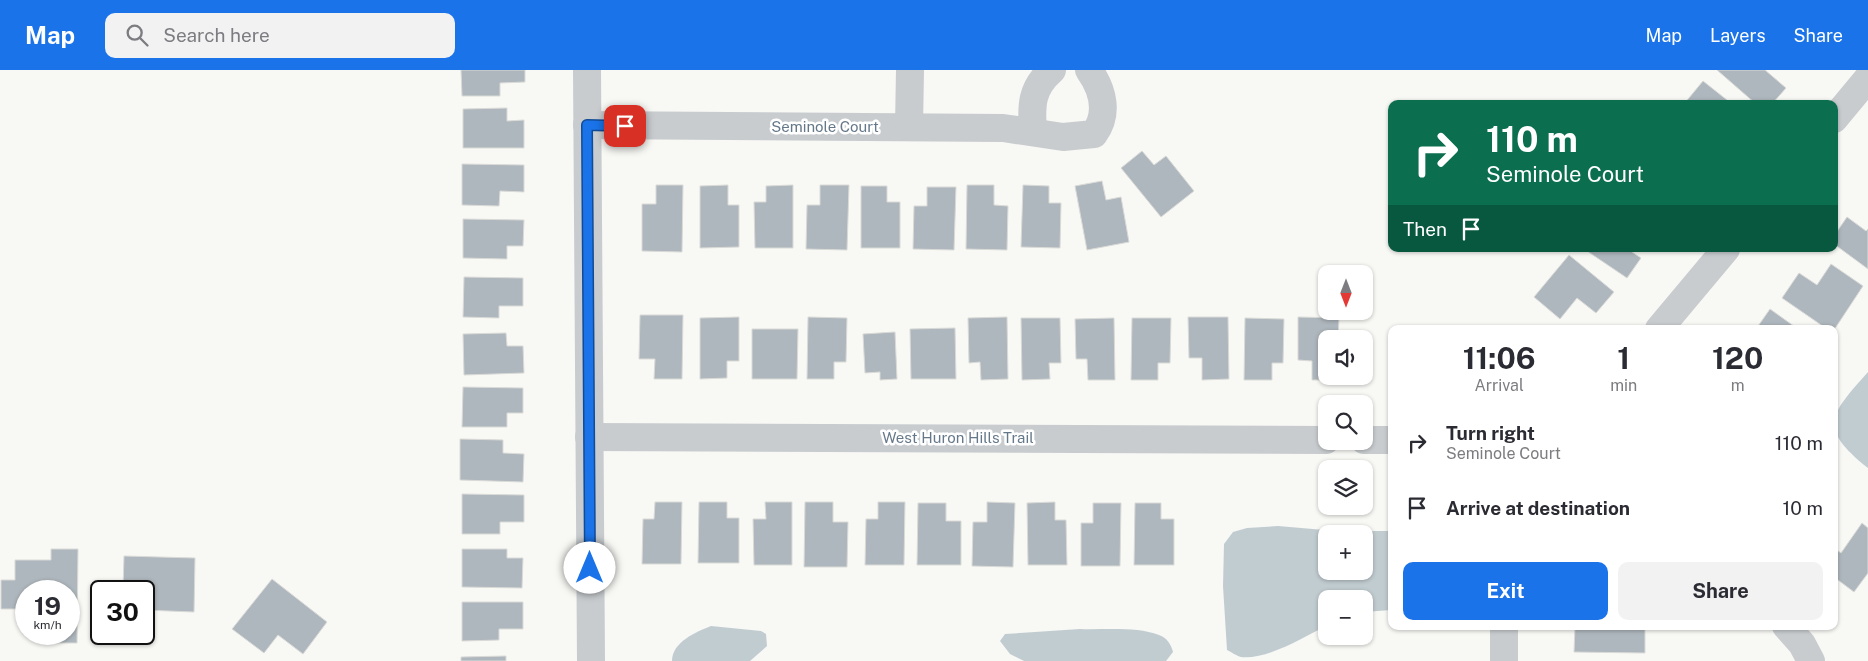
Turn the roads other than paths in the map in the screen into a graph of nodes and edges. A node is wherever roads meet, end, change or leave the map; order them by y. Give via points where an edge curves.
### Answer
1 (587, 70) edge
2 (910, 70) edge
3 (1052, 70) edge
4 (1089, 70) edge
5 (1868, 78) edge
6 (1838, 114) edge
7 (587, 125) junction
8 (909, 127) junction
9 (1033, 132) junction
10 (1724, 252) edge
11 (1663, 325) edge
12 (589, 437) junction
13 (1318, 440) edge
14 (1373, 440) edge
15 (1388, 440) edge
16 (1504, 630) edge
17 (1790, 630) edge
18 (591, 661) edge
19 (1504, 661) edge
20 (1811, 661) edge

1 - 7 street
2 - 8 street
3 - 9 street via 1040,80 1034,94
4 - 9 street, Seminole Court via 1096,80 1105,110 1094,134 1063,137
5 - 6 street
7 - 8 street, Seminole Court
7 - 12 street
8 - 9 street, Seminole Court via 1003,128
10 - 11 street
12 - 13 street, West Huron Hills Trail
12 - 18 street
14 - 15 street
16 - 19 street
17 - 20 street

